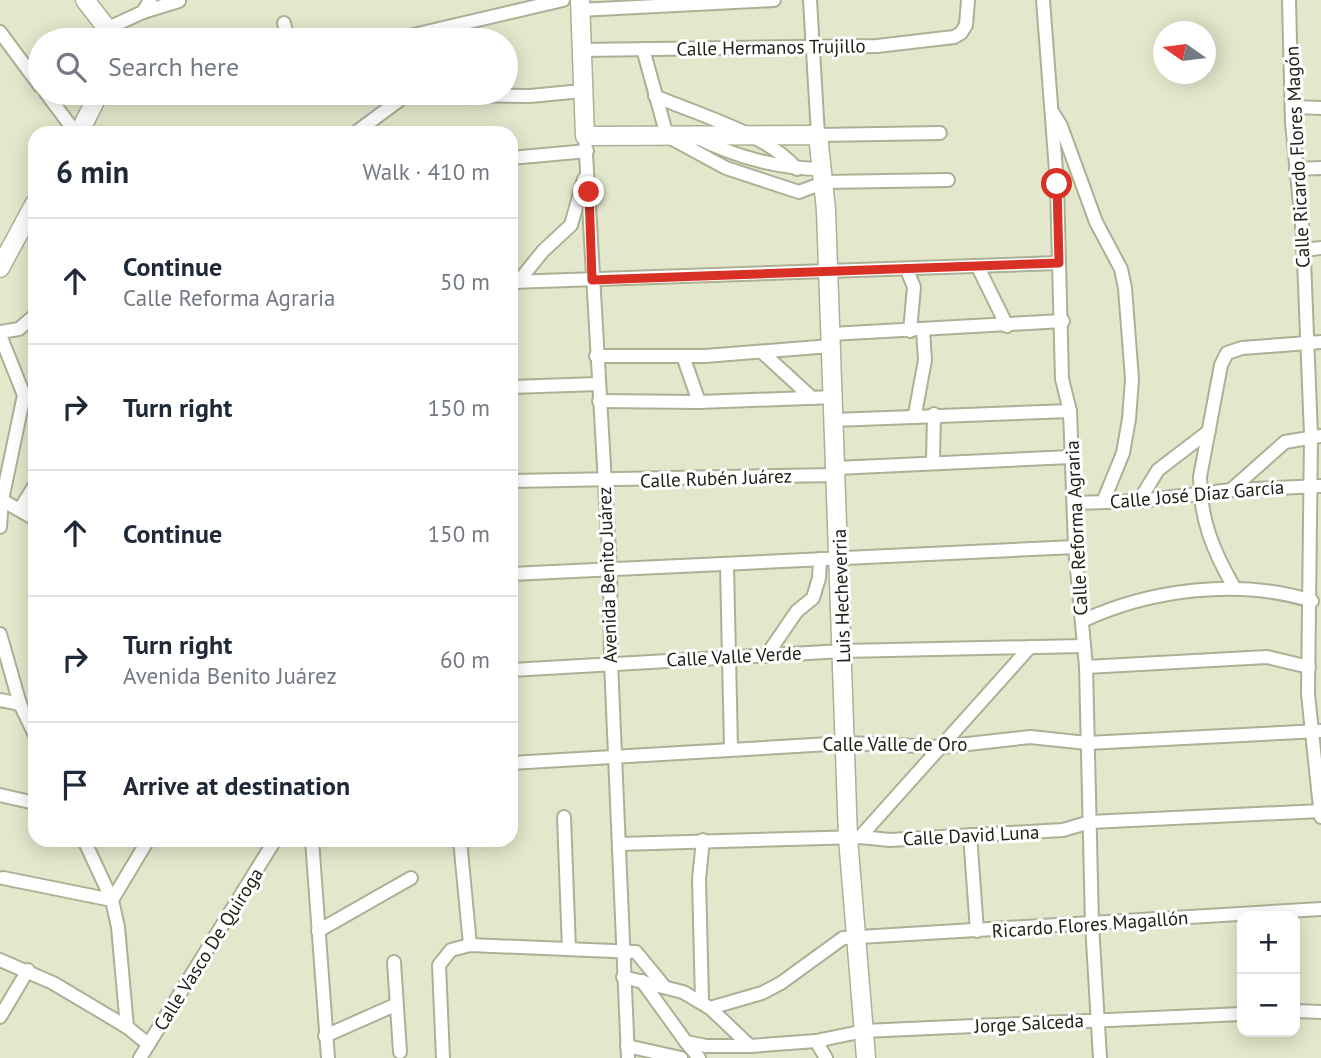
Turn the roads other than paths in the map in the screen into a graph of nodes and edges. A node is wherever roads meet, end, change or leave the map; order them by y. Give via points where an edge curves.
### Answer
1 (85, 0) edge
2 (150, 0) edge
3 (563, 0) edge
4 (774, 0) edge
5 (810, 0) edge
6 (968, 0) edge
7 (1044, 0) edge
8 (1289, 0) edge
9 (179, 1) edge
10 (580, 5) edge
11 (144, 12) junction
12 (284, 23) dead end
13 (106, 28) edge
14 (120, 28) edge
15 (285, 28) edge
16 (443, 28) edge
17 (0, 32) edge
18 (811, 45) junction
19 (642, 49) junction
20 (580, 50) junction
21 (28, 70) edge
22 (582, 92) junction
23 (518, 96) edge
24 (655, 96) junction
25 (55, 105) edge
26 (92, 105) edge
27 (393, 105) edge
28 (1293, 107) junction
29 (1321, 108) edge
30 (1050, 109) junction
31 (72, 126) edge
32 (81, 126) edge
33 (364, 126) edge
34 (940, 133) dead end
35 (746, 134) junction
36 (694, 135) junction
37 (818, 135) junction
38 (667, 136) junction
39 (587, 144) junction
40 (518, 157) edge
41 (588, 165) junction
42 (1321, 168) edge
43 (797, 169) junction
44 (1296, 169) junction
45 (824, 176) junction
46 (948, 180) dead end
47 (28, 216) edge
48 (1321, 248) edge
49 (1303, 250) junction
50 (1059, 263) junction
51 (978, 267) junction
52 (0, 268) edge
53 (907, 270) junction
54 (828, 272) junction
55 (518, 279) edge
56 (592, 280) junction
57 (518, 282) edge
58 (28, 321) edge
59 (1063, 321) junction
60 (1007, 326) junction
61 (917, 330) junction
62 (0, 333) edge
63 (831, 340) junction
64 (1321, 342) edge
65 (1305, 343) junction
66 (763, 354) junction
67 (596, 356) junction
68 (683, 356) junction
69 (598, 384) junction
70 (518, 387) edge
71 (834, 397) junction
72 (812, 398) junction
73 (599, 401) junction
74 (699, 402) junction
75 (1070, 411) junction
76 (915, 414) junction
77 (934, 414) junction
78 (834, 420) junction
79 (1209, 431) junction
80 (1316, 435) edge
81 (1071, 457) junction
82 (933, 461) junction
83 (836, 471) junction
84 (518, 481) edge
85 (604, 481) junction
86 (1316, 486) edge
87 (1231, 490) junction
88 (1200, 494) junction
89 (28, 496) edge
90 (1, 499) edge
91 (1139, 501) junction
92 (1103, 502) junction
93 (1074, 503) junction
94 (20, 509) junction
95 (28, 514) edge
96 (0, 527) edge
97 (1075, 547) junction
98 (840, 557) junction
99 (820, 559) junction
100 (1316, 561) edge
101 (727, 566) junction
102 (610, 570) junction
103 (518, 575) edge
104 (1234, 587) junction
105 (1312, 601) junction
106 (1082, 621) junction
107 (1316, 622) edge
108 (0, 635) edge
109 (1082, 646) junction
110 (1030, 647) junction
111 (843, 650) junction
112 (766, 656) junction
113 (730, 658) junction
114 (611, 662) junction
115 (1086, 667) junction
116 (1309, 667) junction
117 (518, 669) edge
118 (0, 700) edge
119 (20, 704) junction
120 (28, 720) edge
121 (1317, 732) edge
122 (847, 743) junction
123 (1087, 743) junction
124 (941, 747) junction
125 (731, 748) junction
126 (615, 755) junction
127 (518, 762) edge
128 (0, 795) edge
129 (28, 801) edge
130 (1321, 811) edge
131 (565, 817) dead end
132 (1321, 817) edge
133 (1090, 822) junction
134 (970, 835) junction
135 (854, 837) junction
136 (703, 840) junction
137 (619, 844) junction
138 (88, 847) edge
139 (144, 847) edge
140 (271, 847) edge
141 (312, 847) edge
142 (461, 847) edge
143 (3, 878) dead end
144 (411, 878) dead end
145 (112, 900) junction
146 (1321, 909) edge
147 (1093, 924) junction
148 (318, 931) junction
149 (977, 931) junction
150 (858, 937) junction
151 (470, 945) junction
152 (569, 949) junction
153 (622, 950) junction
154 (0, 960) edge
155 (394, 962) dead end
156 (29, 970) junction
157 (624, 977) junction
158 (642, 981) junction
159 (664, 986) junction
160 (395, 1005) junction
161 (706, 1005) junction
162 (1300, 1011) edge
163 (1321, 1012) edge
164 (1237, 1014) edge
165 (0, 1017) edge
166 (1100, 1020) junction
167 (127, 1027) junction
168 (864, 1031) junction
169 (326, 1036) junction
170 (816, 1041) junction
171 (686, 1042) junction
172 (148, 1044) junction
173 (750, 1046) junction
174 (400, 1052) dead end
175 (627, 1052) edge
176 (140, 1058) edge
177 (328, 1058) edge
178 (443, 1058) edge
179 (681, 1058) edge
180 (699, 1058) edge
181 (826, 1058) edge
182 (866, 1058) edge
183 (1100, 1058) edge

1 - 13 street
2 - 11 street
3 - 16 street
4 - 10 street
5 - 18 street
6 - 18 street, Calle Hermanos Trujillo via 966,25 954,37 877,46
7 - 30 street, Calle Reforma Agraria
8 - 28 street, Calle Ricardo Flores Magón
9 - 11 street
10 - 20 street, Avenida Benito Juárez
11 - 14 street
12 - 15 street
17 - 21 street
18 - 19 street, Calle Hermanos Trujillo
18 - 37 street
19 - 20 street, Calle Hermanos Trujillo
19 - 24 street
20 - 22 street, Avenida Benito Juárez
22 - 23 street
22 - 39 street, Avenida Benito Juárez
24 - 35 street
24 - 38 street
25 - 31 street
26 - 32 street
27 - 33 street
28 - 29 street
28 - 44 street, Calle Ricardo Flores Magón
30 - 50 street, Calle Reforma Agraria
30 - 92 street via 1061,126 1096,222 1121,269 1125,288 1132,379 1129,419 1123,453
34 - 37 street
35 - 36 street
35 - 37 street
35 - 43 street
36 - 38 street
36 - 43 street via 737,155
37 - 45 street, Luis Hecheverria
38 - 39 street
38 - 45 street via 726,168 799,192
39 - 40 street
39 - 41 street, Avenida Benito Juárez
41 - 55 street via 571,225
41 - 56 street, Avenida Benito Juárez
42 - 44 street
43 - 45 street
44 - 49 street, Calle Ricardo Flores Magón
45 - 46 street
45 - 54 street, Luis Hecheverria
47 - 52 street
48 - 49 street
49 - 65 street, Calle Ricardo Flores Magón
50 - 51 street
50 - 59 street, Calle Reforma Agraria
51 - 53 street
51 - 60 street
53 - 54 street
53 - 61 street via 914,287
54 - 56 street
54 - 63 street, Luis Hecheverria
56 - 57 street
56 - 67 street, Avenida Benito Juárez
58 - 62 street via 19,329
59 - 60 street
59 - 75 street, Calle Reforma Agraria via 1062,379
60 - 61 street
61 - 63 street
61 - 76 street via 925,360
62 - 90 street via 24,395
63 - 66 street
63 - 71 street, Luis Hecheverria
64 - 65 street
65 - 79 street via 1227,353
65 - 80 street, Calle Ricardo Flores Magón
66 - 68 street
66 - 72 street
67 - 68 street
67 - 69 street, Avenida Benito Juárez
68 - 74 street
69 - 70 street
69 - 73 street, Avenida Benito Juárez
71 - 72 street
71 - 78 street, Luis Hecheverria
72 - 74 street
73 - 74 street
73 - 85 street, Avenida Benito Juárez
75 - 77 street
75 - 81 street, Calle Reforma Agraria
76 - 77 street
76 - 78 street
77 - 82 street
78 - 83 street, Luis Hecheverria
79 - 88 street
79 - 91 street via 1158,471
80 - 86 street, Calle Ricardo Flores Magón
80 - 87 street via 1285,442
81 - 82 street, Calle Rubén Juárez
81 - 93 street, Calle Reforma Agraria
82 - 83 street, Calle Rubén Juárez
83 - 85 street, Calle Rubén Juárez
83 - 98 street, Luis Hecheverria
84 - 85 street, Calle Rubén Juárez
85 - 102 street, Avenida Benito Juárez
86 - 87 street, Calle José Díaz García
86 - 100 street, Calle Ricardo Flores Magón
87 - 88 street, Calle José Díaz García
88 - 91 street, Calle José Díaz García
88 - 104 street via 1216,555
89 - 94 street
90 - 94 street
90 - 96 street
91 - 92 street, Calle José Díaz García
92 - 93 street, Calle José Díaz García
93 - 97 street, Calle Reforma Agraria
94 - 95 street
97 - 98 street
97 - 106 street, Calle Reforma Agraria
98 - 99 street
98 - 111 street, Luis Hecheverria
99 - 101 street
99 - 112 street via 813,598 797,611
100 - 105 street, Calle Ricardo Flores Magón
101 - 102 street
101 - 113 street
102 - 103 street
102 - 114 street, Avenida Benito Juárez
104 - 105 street via 1271,590
104 - 106 street via 1109,608
105 - 107 street, Calle Ricardo Flores Magón
106 - 109 street, Calle Reforma Agraria
107 - 116 street, Calle Ricardo Flores Magón
108 - 119 street
109 - 110 street, Calle Valle Verde
109 - 115 street, Calle Reforma Agraria
110 - 111 street, Calle Valle Verde
110 - 124 street
111 - 112 street, Calle Valle Verde
111 - 122 street, Luis Hecheverria
112 - 113 street, Calle Valle Verde
113 - 114 street, Calle Valle Verde
113 - 125 street
114 - 117 street, Calle Valle Verde
114 - 126 street, Avenida Benito Juárez
115 - 116 street via 1267,657
115 - 123 street, Calle Reforma Agraria
116 - 121 street, Calle Ricardo Flores Magón
118 - 119 street
119 - 120 street
121 - 123 street, Calle Valle de Oro
121 - 130 street, Calle Ricardo Flores Magón
122 - 124 street, Calle Valle de Oro
122 - 125 street, Calle Valle de Oro
122 - 135 street, Luis Hecheverria
123 - 124 street, Calle Valle de Oro via 1030,737
123 - 133 street, Calle Reforma Agraria
124 - 135 street
125 - 126 street, Calle Valle de Oro
126 - 127 street, Calle Valle de Oro
126 - 137 street, Avenida Benito Juárez
128 - 129 street
130 - 132 street, Calle Ricardo Flores Magón
130 - 133 street, Calle David Luna
131 - 152 street
133 - 134 street, Calle David Luna via 1063,830
133 - 147 street, Calle Reforma Agraria
134 - 135 street, Calle David Luna via 890,840
134 - 149 street
135 - 136 street, Calle David Luna
135 - 150 street, Luis Hecheverria
136 - 137 street, Calle David Luna
136 - 161 street via 699,864
137 - 153 street, Avenida Benito Juárez
138 - 145 street
139 - 145 street
140 - 172 street, Calle Vasco De Quiroga
141 - 148 street
142 - 151 street
143 - 145 street
144 - 148 street
145 - 167 street
146 - 147 street, Ricardo Flores Magallón
147 - 149 street, Ricardo Flores Magallón
147 - 166 street, Calle Reforma Agraria
148 - 169 street
149 - 150 street, Ricardo Flores Magallón
150 - 161 street, Ricardo Flores Magallón via 836,940 803,970 771,988
150 - 168 street, Luis Hecheverria
151 - 152 street
151 - 178 street via 444,956 439,979
152 - 153 street
153 - 157 street, Avenida Benito Juárez
153 - 159 street via 636,952
154 - 156 street
155 - 160 street
156 - 165 street
156 - 167 street
157 - 158 street
157 - 175 street, Avenida Benito Juárez
158 - 159 street
158 - 171 street
159 - 161 street
160 - 169 street
160 - 174 street
161 - 173 street
162 - 163 street
164 - 166 street, Jorge Salceda
166 - 168 street, Jorge Salceda
166 - 183 street, Calle Reforma Agraria
167 - 172 street
168 - 170 street, Jorge Salceda
168 - 182 street, Luis Hecheverria
169 - 177 street
170 - 173 street, Jorge Salceda
170 - 181 street
171 - 173 street, Jorge Salceda
171 - 180 street
172 - 176 street, Calle Vasco De Quiroga
175 - 179 street

